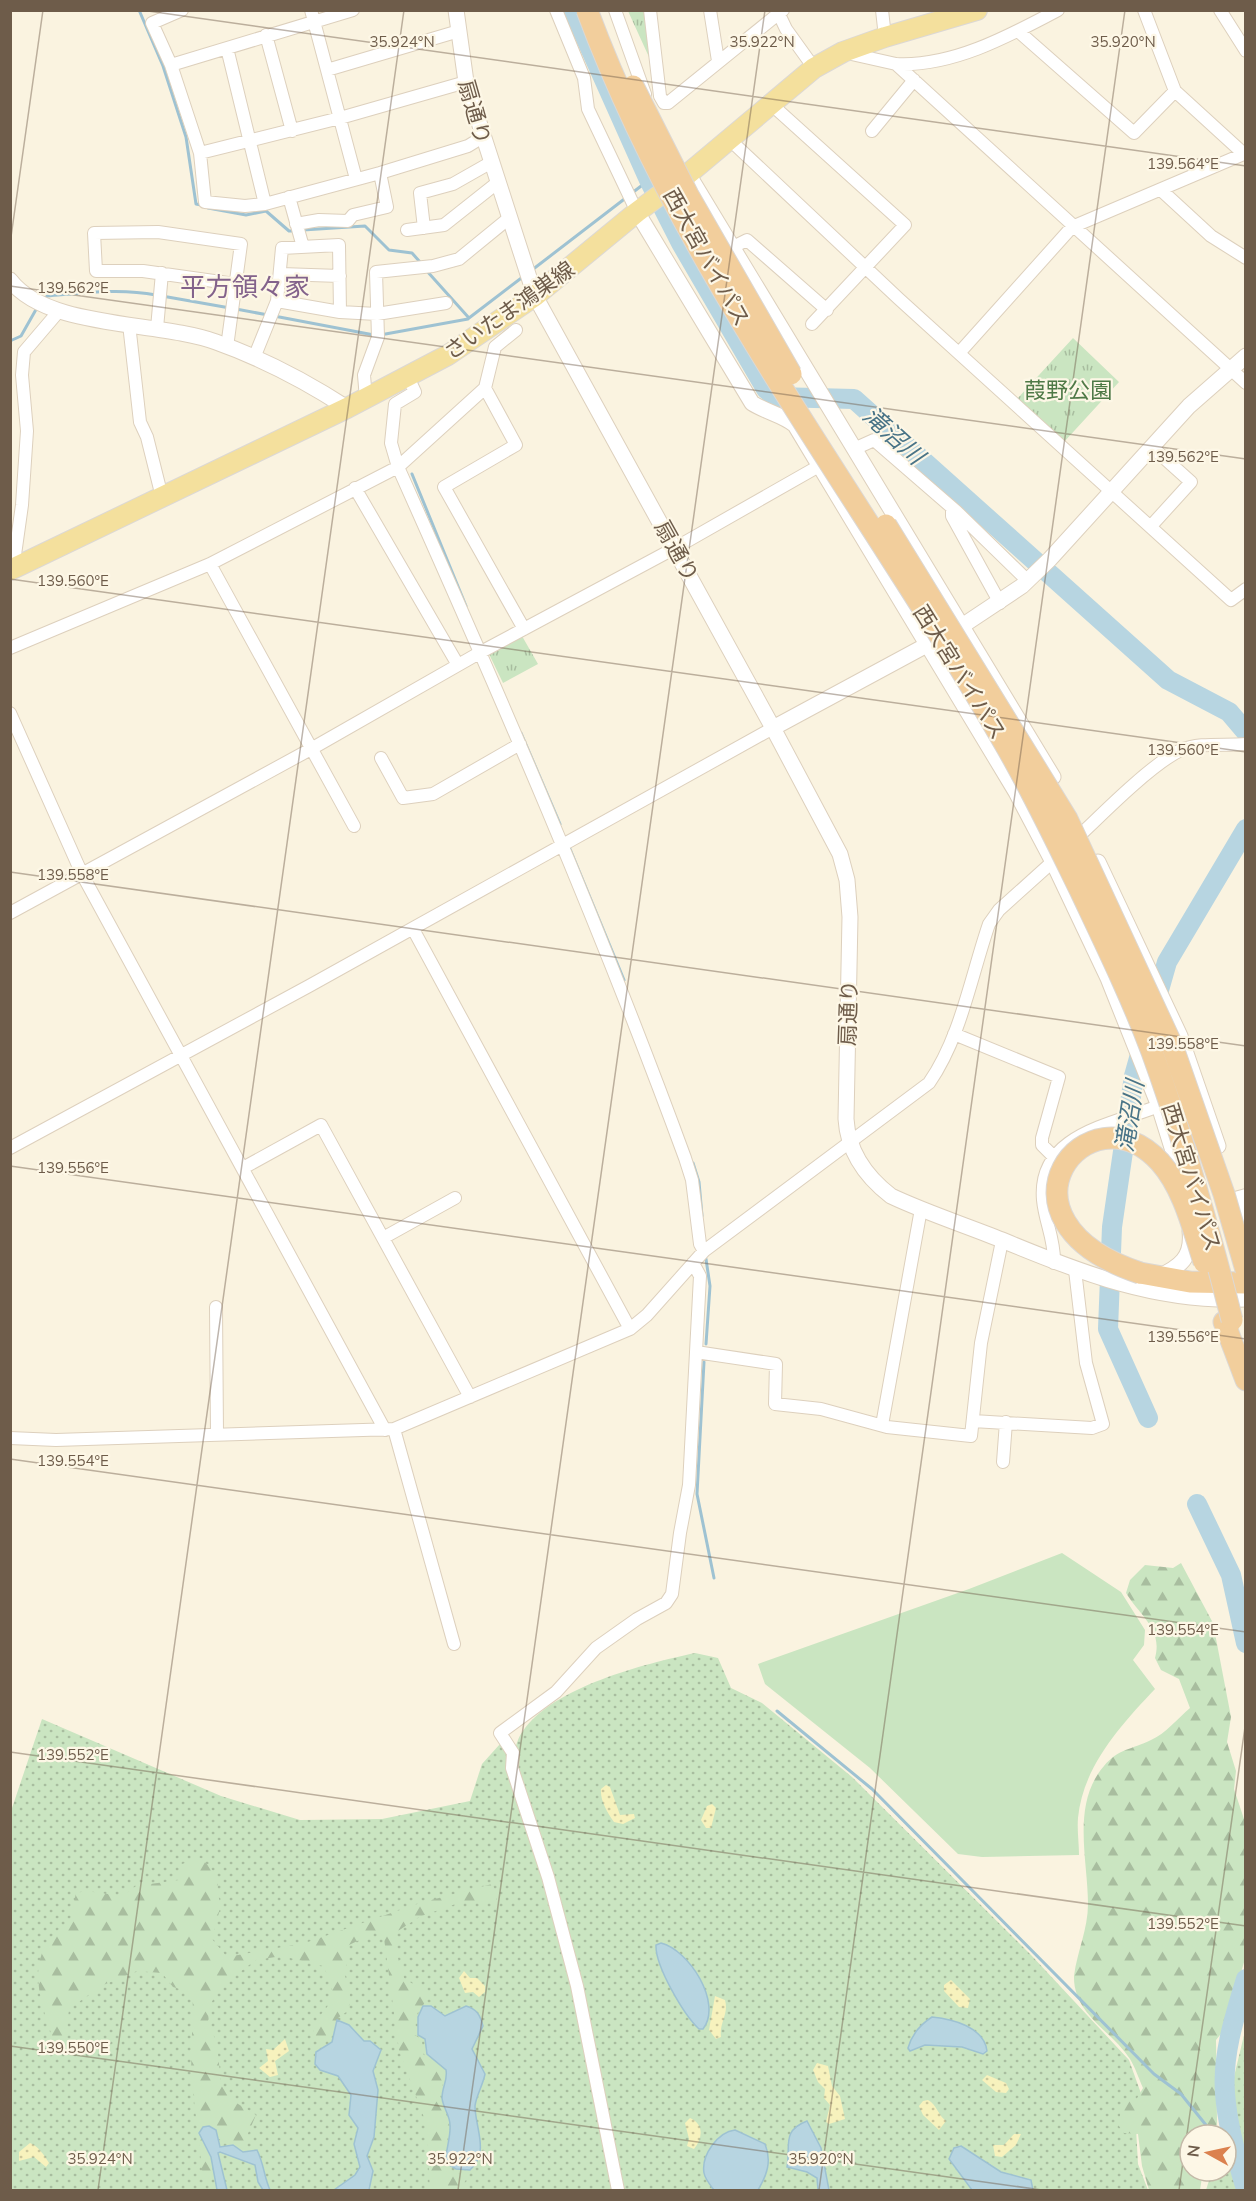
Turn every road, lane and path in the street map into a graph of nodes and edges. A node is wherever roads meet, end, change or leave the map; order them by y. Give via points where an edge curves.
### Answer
1 (182, 10) edge
2 (353, 10) edge
3 (456, 10) edge
4 (556, 10) edge
5 (587, 10) edge
6 (602, 10) edge
7 (615, 10) edge
8 (650, 10) edge
9 (710, 10) edge
10 (882, 10) edge
11 (977, 10) edge
12 (1058, 10) edge
13 (1144, 10) edge
14 (1220, 10) edge
15 (780, 12) edge
16 (312, 15) edge
17 (459, 31) junction
18 (1018, 31) junction
19 (266, 35) junction
20 (885, 37) junction
21 (227, 48) junction
22 (1245, 51) edge
23 (843, 52) junction
24 (718, 61) junction
25 (896, 64) junction
26 (171, 65) junction
27 (814, 68) junction
28 (327, 70) junction
29 (914, 80) junction
30 (466, 82) junction
31 (1175, 91) junction
32 (771, 104) junction
33 (340, 118) junction
34 (292, 131) junction
35 (872, 131) dead end
36 (481, 138) junction
37 (729, 139) junction
38 (251, 142) junction
39 (201, 153) junction
40 (1245, 154) edge
41 (490, 163) junction
42 (380, 173) junction
43 (688, 174) junction
44 (356, 179) junction
45 (497, 183) junction
46 (1161, 190) junction
47 (289, 197) junction
48 (265, 204) junction
49 (640, 209) junction
50 (508, 219) junction
51 (296, 224) junction
52 (1072, 227) junction
53 (424, 228) junction
54 (407, 230) dead end
55 (303, 247) junction
56 (731, 248) junction
57 (1245, 258) edge
58 (865, 266) junction
59 (162, 273) junction
60 (281, 274) junction
61 (339, 276) junction
62 (10, 280) edge
63 (236, 284) junction
64 (535, 296) junction
65 (277, 301) junction
66 (446, 303) dead end
67 (827, 310) junction
68 (59, 311) junction
69 (340, 312) junction
70 (376, 314) junction
71 (129, 324) junction
72 (812, 324) dead end
73 (157, 328) junction
74 (516, 330) dead end
75 (227, 347) junction
76 (960, 352) junction
77 (1245, 356) edge
78 (254, 358) junction
79 (1230, 368) junction
80 (408, 377) junction
81 (1245, 383) edge
82 (485, 388) junction
83 (366, 399) junction
84 (347, 408) junction
85 (1152, 447) junction
86 (854, 449) junction
87 (398, 466) junction
88 (819, 466) junction
89 (356, 488) junction
90 (1112, 491) junction
91 (162, 497) junction
92 (952, 508) junction
93 (1151, 526) junction
94 (675, 548) junction
95 (210, 564) junction
96 (12, 569) edge
97 (1031, 578) junction
98 (1245, 589) edge
99 (1000, 603) junction
100 (963, 626) junction
101 (524, 629) junction
102 (929, 645) junction
103 (10, 648) edge
104 (481, 652) junction
105 (458, 665) junction
106 (10, 713) edge
107 (773, 728) junction
108 (520, 744) junction
109 (1245, 744) edge
110 (311, 750) junction
111 (381, 758) dead end
112 (354, 826) dead end
113 (1083, 832) junction
114 (563, 844) junction
115 (1053, 862) junction
116 (82, 874) junction
117 (10, 913) edge
118 (413, 929) junction
119 (954, 1034) junction
120 (181, 1056) junction
121 (1199, 1088) junction
122 (1153, 1108) junction
123 (850, 1142) junction
124 (10, 1148) edge
125 (1054, 1157) junction
126 (243, 1168) junction
127 (1240, 1197) edge
128 (455, 1198) dead end
129 (921, 1209) junction
130 (1245, 1230) edge
131 (383, 1238) junction
132 (1002, 1240) junction
133 (704, 1251) junction
134 (693, 1263) junction
135 (1054, 1263) junction
136 (1075, 1270) junction
137 (1245, 1270) edge
138 (1143, 1279) junction
139 (1245, 1283) edge
140 (1245, 1293) edge
141 (1191, 1298) junction
142 (1245, 1299) edge
143 (216, 1307) dead end
144 (1228, 1321) junction
145 (630, 1329) junction
146 (696, 1352) junction
147 (1245, 1373) edge
148 (1245, 1380) edge
149 (470, 1397) junction
150 (973, 1421) junction
151 (1006, 1422) junction
152 (882, 1425) junction
153 (389, 1429) junction
154 (217, 1434) junction
155 (10, 1438) edge
156 (1003, 1462) dead end
157 (454, 1644) dead end
158 (618, 2190) edge

1 - 26 street via 152,23
2 - 16 street
3 - 17 street, 扇通り
4 - 49 street via 584,78 588,109
5 - 144 highway, 西大宮バイパス, bridge via 641,136 706,261 1002,739 1052,834 1114,961 1150,1047 1202,1203
6 - 137 highway, 西大宮バイパス, bridge via 662,144 727,265 1067,819 1172,1045 1224,1194
7 - 43 street via 644,92
8 - 24 street via 664,103
9 - 24 street
10 - 20 street
11 - 20 main road, さいたま鴻巣線
12 - 18 street
13 - 31 street
14 - 22 street
15 - 24 street
15 - 27 street
16 - 19 street
16 - 28 street
17 - 28 street
17 - 30 street, 扇通り
18 - 25 street via 942,61
18 - 31 street via 1134,134
19 - 21 street
19 - 34 street
20 - 23 main road, さいたま鴻巣線
21 - 26 street
21 - 38 street
23 - 25 street
23 - 27 main road, さいたま鴻巣線
25 - 29 street
26 - 39 street
27 - 32 main road, さいたま鴻巣線
28 - 33 street
29 - 35 street
29 - 52 street
30 - 33 street
30 - 36 street, 扇通り
31 - 40 street
32 - 37 main road, さいたま鴻巣線
32 - 58 street via 905,225
33 - 34 street
33 - 44 street
34 - 38 street
36 - 41 street, 扇通り
36 - 42 street via 468,146
37 - 43 main road, さいたま鴻巣線
37 - 58 street
38 - 39 street
38 - 48 street
39 - 48 street via 205,202
40 - 46 street
41 - 45 street, 扇通り
41 - 53 street via 453,183 420,193
42 - 44 street
42 - 51 street via 387,207 354,215 348,221
43 - 49 main road, さいたま鴻巣線
43 - 56 street
44 - 47 street
45 - 50 street, 扇通り
45 - 53 street via 444,225
46 - 52 street
46 - 57 street via 1211,236
47 - 48 street
47 - 51 street
49 - 64 main road, さいたま鴻巣線
49 - 88 street via 752,403 795,425
50 - 64 street, 扇通り
50 - 70 street via 459,259 376,272
51 - 55 street
52 - 76 street
52 - 79 street
53 - 54 street
55 - 60 street via 282,248
55 - 61 street via 339,245
56 - 67 street via 747,240
56 - 86 street
58 - 67 street
58 - 76 street
59 - 63 street
59 - 63 street via 96,271 94,233 158,232 241,244
59 - 73 street
60 - 61 street
60 - 65 street
61 - 69 street
62 - 68 street via 36,303
63 - 75 street
64 - 80 main road, さいたま鴻巣線 via 484,333
64 - 94 street, 扇通り
65 - 69 street
65 - 78 street
66 - 70 street
67 - 72 street
68 - 71 street
68 - 96 street via 24,352 27,430 22,505
69 - 70 street
70 - 83 street via 378,337 364,375
71 - 73 street
71 - 91 street via 140,423
73 - 75 street
74 - 82 street via 495,347
75 - 78 street
76 - 90 street
77 - 79 street
78 - 84 street
79 - 81 street
79 - 85 street
80 - 83 main road, さいたま鴻巣線
80 - 87 street via 415,392 395,404 391,443
82 - 87 street
82 - 101 street via 516,445 444,487
83 - 84 main road, さいたま鴻巣線
84 - 91 main road, さいたま鴻巣線
85 - 90 street
85 - 93 street via 1191,482
86 - 92 street via 874,440
86 - 100 street
87 - 89 street
87 - 104 street
88 - 94 street
88 - 102 street
89 - 95 street
89 - 105 street
90 - 93 street
90 - 97 street
91 - 96 main road, さいたま鴻巣線
92 - 97 street
92 - 99 street via 952,516
93 - 98 street via 1231,600
94 - 101 street
94 - 107 street, 扇通り
95 - 103 street
95 - 110 street
97 - 99 street
99 - 100 street
100 - 102 street
100 - 113 street
101 - 104 street
102 - 107 street
102 - 115 street
104 - 105 street
104 - 108 street
105 - 110 street
106 - 116 street
107 - 114 street
107 - 123 street, 扇通り via 840,854 847,880 850,917 846,1128
108 - 111 street via 433,794 403,798
108 - 114 street
109 - 113 street via 1181,750
110 - 112 street
110 - 116 street
113 - 115 street
113 - 121 street via 1172,1017
114 - 118 street
114 - 133 street via 685,1158
115 - 119 street via 999,910 989,924
115 - 122 street via 1108,978
116 - 117 street
116 - 120 street
118 - 120 street
118 - 145 street
119 - 123 street via 929,1083
119 - 125 street via 1059,1077 1042,1138 1046,1151
120 - 124 street
120 - 126 street
121 - 122 street
121 - 127 street
122 - 125 street via 1086,1131
122 - 138 street via 1182,1177 1192,1245 1182,1262
123 - 129 street, 扇通り via 858,1162 878,1186
123 - 133 street
125 - 135 street via 1043,1190 1055,1248
126 - 131 street via 321,1125
126 - 153 street
127 - 130 street
128 - 131 street
129 - 132 street, 扇通り
129 - 152 street
131 - 149 street
132 - 135 street, 扇通り
132 - 150 street via 981,1343
133 - 134 street
134 - 145 street
134 - 146 street via 700,1276
135 - 136 street
136 - 138 street via 1095,1276
136 - 151 street via 1086,1363 1103,1424 1092,1428
138 - 139 highway
138 - 141 street
138 - 144 highway, bridge via 1084,1244 1063,1219 1057,1203 1062,1168 1074,1153 1092,1142 1116,1138 1137,1144 1160,1162 1186,1210
140 - 141 street
141 - 142 street
143 - 154 street
144 - 147 highway, 西大宮バイパス
144 - 148 highway
145 - 149 street
146 - 152 street via 776,1364 775,1404 821,1409
146 - 158 street via 689,1485 672,1594 666,1603 596,1648 556,1692 500,1733 513,1753 512,1768 548,1877 577,1986
149 - 153 street
150 - 151 street
150 - 152 street via 971,1436
151 - 156 street
153 - 154 street
153 - 157 street
154 - 155 street

